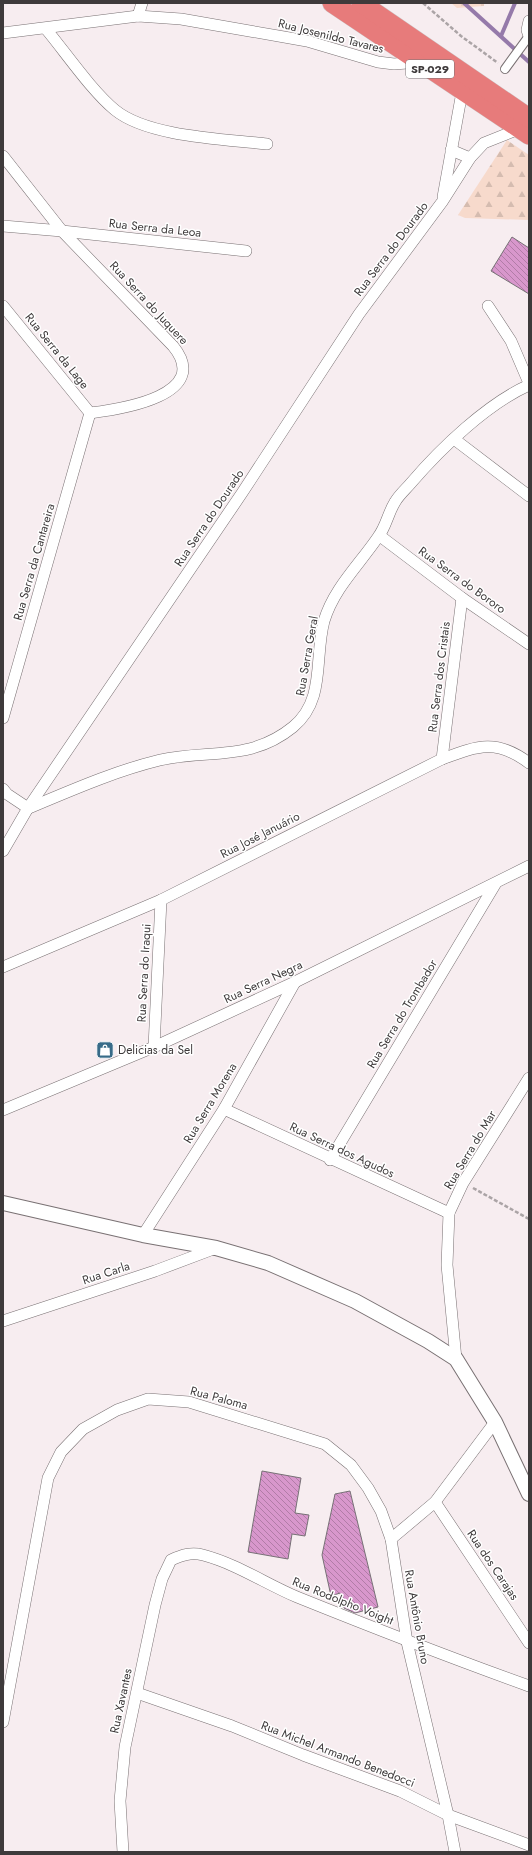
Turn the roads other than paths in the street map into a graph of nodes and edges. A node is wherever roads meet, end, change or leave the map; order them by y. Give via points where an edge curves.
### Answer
1 (142, 3) edge
2 (332, 3) edge
3 (361, 3) edge
4 (138, 16) junction
5 (529, 21) edge
6 (46, 29) junction
7 (3, 33) edge
8 (527, 38) edge
9 (420, 62) junction
10 (505, 69) road end
11 (462, 92) junction
12 (526, 127) edge
13 (267, 144) dead end
14 (451, 150) junction
15 (3, 156) edge
16 (470, 158) junction
17 (442, 202) junction
18 (3, 226) edge
19 (62, 231) junction
20 (246, 251) dead end
21 (3, 306) edge
22 (488, 306) dead end
23 (529, 384) edge
24 (90, 412) junction
25 (454, 439) junction
26 (529, 496) edge
27 (380, 536) junction
28 (462, 598) junction
29 (529, 644) edge
30 (3, 718) edge
31 (442, 759) junction
32 (529, 763) edge
33 (3, 789) edge
34 (28, 808) junction
35 (3, 851) edge
36 (529, 866) edge
37 (496, 883) junction
38 (160, 900) junction
39 (3, 967) edge
40 (295, 982) junction
41 (154, 1047) junction
42 (529, 1078) edge
43 (224, 1109) junction
44 (3, 1110) edge
45 (330, 1160) junction
46 (3, 1203) edge
47 (449, 1213) junction
48 (143, 1235) junction
49 (216, 1248) junction
50 (3, 1321) edge
51 (456, 1359) junction
52 (495, 1422) junction
53 (529, 1494) edge
54 (435, 1502) junction
55 (391, 1539) junction
56 (171, 1560) joint
57 (407, 1642) junction
58 (529, 1643) edge
59 (529, 1686) edge
60 (137, 1693) junction
61 (3, 1718) edge
62 (448, 1814) junction
63 (529, 1844) edge
64 (123, 1852) edge
65 (455, 1852) edge

1 - 4 street
2 - 9 highway, SP-029
3 - 12 highway, SP-029
4 - 6 street, Rua Josenildo Tavares
4 - 9 street, Rua Josenildo Tavares via 181,19 307,41 378,62
5 - 8 street
6 - 7 street, Rua Josenildo Tavares
6 - 13 street via 106,101 126,117 160,130
8 - 10 street
9 - 11 highway, SP-029
11 - 12 highway, SP-029
11 - 14 street, Rua Serra do Dourado
12 - 16 street, Rua Serra do Dourado via 484,143
14 - 16 street
14 - 17 street, Rua Serra do Dourado
15 - 19 street, Rua Serra do Juquere
16 - 17 street, Rua Serra do Dourado
17 - 34 street, Rua Serra do Dourado via 358,314 242,493
18 - 19 street, Rua Serra da Leoa
19 - 20 street, Rua Serra da Leoa
19 - 24 street, Rua Serra do Juquere via 173,346 182,361 181,380 168,392 127,406
21 - 24 street, Rua Serra da Lage
22 - 23 street via 511,341
23 - 25 street, Rua Serra Geral via 500,401
24 - 30 street, Rua Serra da Cantareira
25 - 26 street
25 - 27 street, Rua Serra Geral via 395,502
27 - 28 street, Rua Serra do Bororo
27 - 34 street, Rua Serra Geral via 337,591 323,626 315,695 306,713 292,728 251,749 228,754 162,759 131,767
28 - 29 street, Rua Serra do Bororo
28 - 31 street, Rua Serra dos Cristais
31 - 32 street, Rua José Januário via 469,749 498,746
31 - 38 street, Rua José Januário
33 - 34 street
34 - 35 street, Rua Serra do Dourado
36 - 37 street, Rua Serra Negra
37 - 40 street, Rua Serra Negra
37 - 45 street, Rua Serra do Trombador
38 - 39 street, Rua José Januário
38 - 41 street, Rua Serra do Iraqui
40 - 41 street, Rua Serra Negra
40 - 43 street, Rua Serra Morena
41 - 44 street, Rua Serra Negra
42 - 47 street, Rua Serra do Mar via 463,1183
43 - 45 street, Rua Serra dos Agudos
43 - 48 street, Rua Serra Morena
45 - 47 street, Rua Serra dos Agudos
46 - 48 street
47 - 51 street, Rua Serra do Mar via 447,1265
48 - 49 street
49 - 50 street, Rua Carla
49 - 51 street via 268,1264 355,1301
51 - 52 street
52 - 53 street
52 - 54 street
54 - 55 street
54 - 58 street, Rua dos Carajas
55 - 57 street, Rua Antônio Bruno
55 - 61 street, Rua Paloma via 381,1511 368,1488 351,1465 325,1444 189,1402 148,1399 117,1410 83,1429 61,1452 48,1478
56 - 57 street, Rua Rodolpho Voight via 185,1554 202,1555 221,1561 291,1594
56 - 60 street, Rua Xavantes via 162,1579 155,1605
57 - 59 street, Rua Rodolpho Voight
57 - 62 street, Rua Antônio Bruno
60 - 62 street, Rua Michel Armando Benedocci via 232,1726 303,1756 400,1791
60 - 64 street, Rua Xavantes via 125,1746 120,1801
62 - 63 street, Rua Michel Armando Benedocci
62 - 65 street, Rua Antônio Bruno

